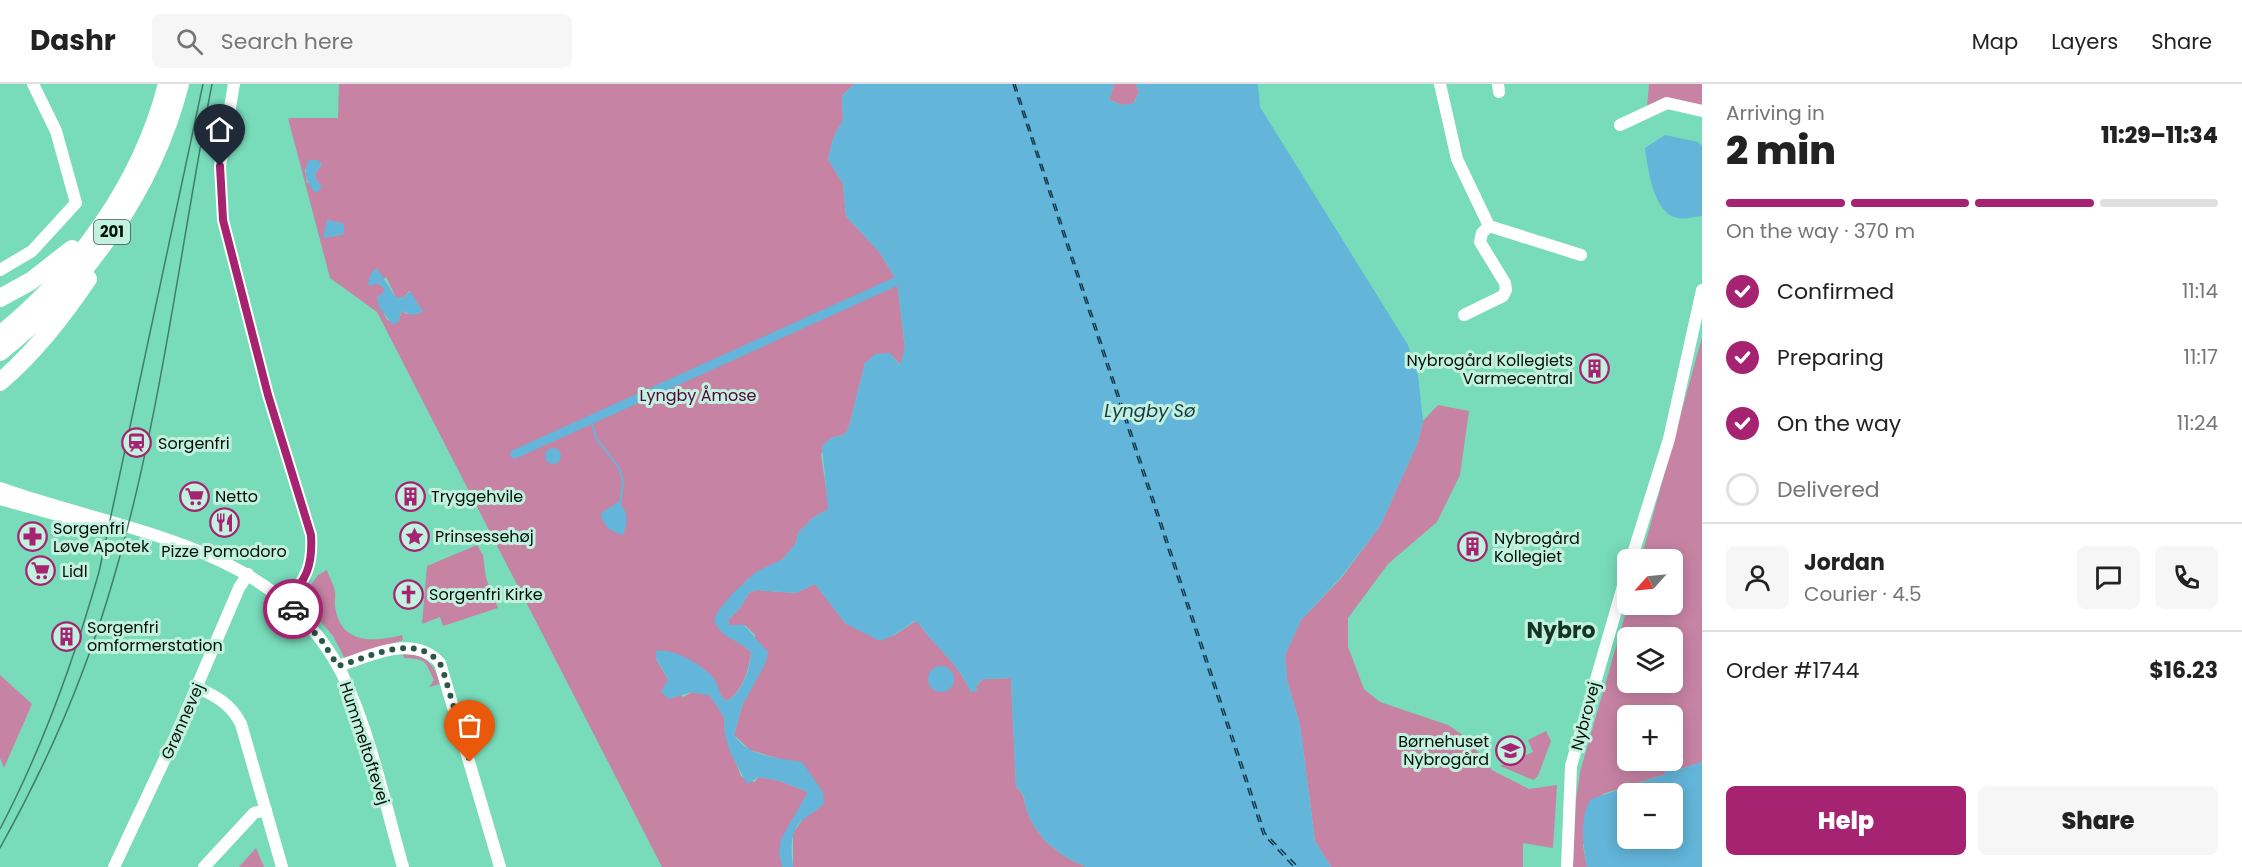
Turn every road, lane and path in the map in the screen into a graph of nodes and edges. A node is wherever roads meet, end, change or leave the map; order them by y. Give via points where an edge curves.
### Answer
1 (33, 84) edge
2 (167, 84) edge
3 (180, 84) edge
4 (234, 84) edge
5 (1440, 84) edge
6 (1702, 111) edge
7 (1620, 125) dead end
8 (123, 191) junction
9 (121, 219) junction
10 (1489, 226) junction
11 (1581, 255) dead end
12 (0, 270) edge
13 (1702, 290) edge
14 (0, 298) edge
15 (1464, 315) dead end
16 (0, 335) edge
17 (0, 352) edge
18 (0, 382) edge
19 (0, 488) edge
20 (0, 499) edge
21 (86, 519) junction
22 (1634, 549) edge
23 (248, 574) junction
24 (287, 603) junction
25 (1617, 607) edge
26 (338, 666) junction
27 (197, 687) junction
28 (266, 810) junction
29 (114, 867) edge
30 (204, 867) edge
31 (282, 867) edge
32 (403, 867) edge
33 (500, 867) edge
34 (1567, 867) edge

1 - 12 street via 56,131 76,203 32,251
2 - 8 highway, 201 via 155,123
3 - 9 highway, 201 via 158,151
4 - 24 street via 220,166 223,220 268,395 311,535 313,556 307,575
5 - 10 street via 1457,159
6 - 7 street via 1667,103
8 - 14 highway via 57,263
8 - 16 highway, 201 via 87,245 46,294
9 - 17 highway, 201 via 56,302
9 - 18 highway via 103,259 57,325
10 - 11 street
10 - 15 street via 1480,242 1506,290 1503,296
13 - 22 street via 1669,439
19 - 21 street, Hummeltoftevej
20 - 21 street, Hummeltoftevej
21 - 23 street, Hummeltoftevej via 191,548
23 - 24 street, Hummeltoftevej
23 - 27 street, Grønnevej
24 - 26 street, Hummeltoftevej via 316,633
25 - 34 street, Nybrovej via 1571,766
26 - 32 street, Hummeltoftevej via 364,731
26 - 33 street via 407,646 428,652 440,663
27 - 28 street via 234,710
27 - 29 street, Grønnevej
28 - 30 street via 254,813
28 - 31 street

